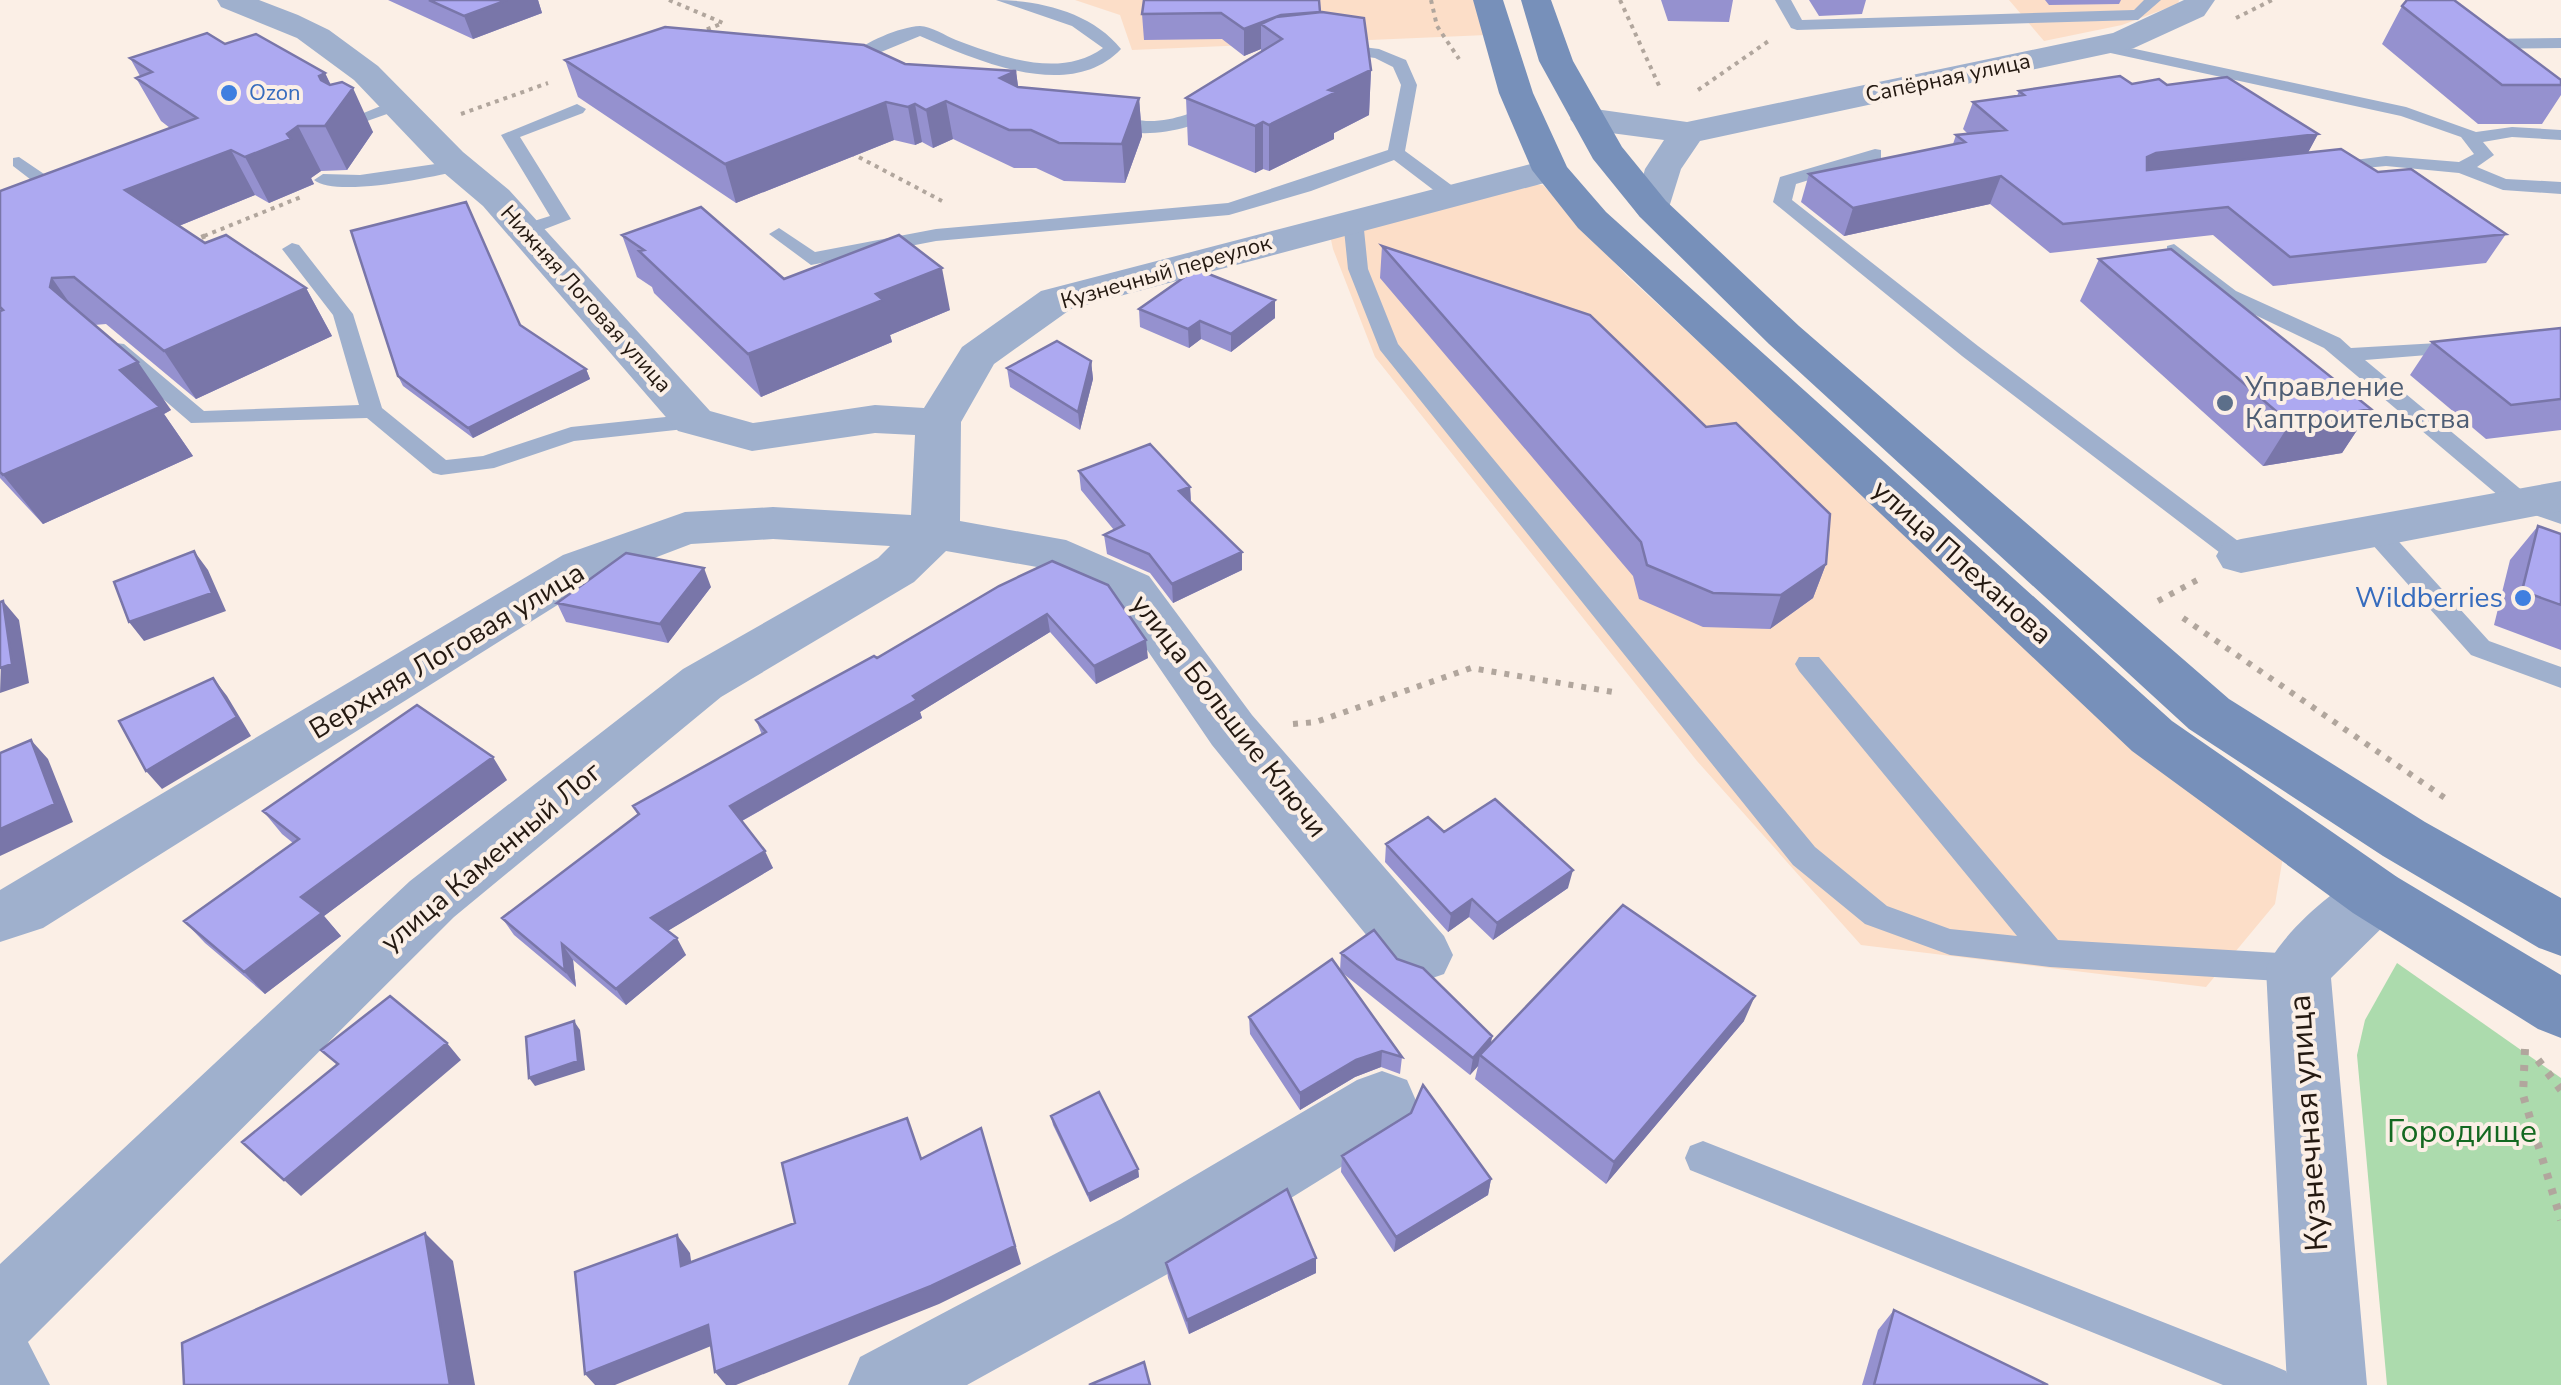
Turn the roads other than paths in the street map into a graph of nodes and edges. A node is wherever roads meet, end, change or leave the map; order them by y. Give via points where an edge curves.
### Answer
1 (232, 0) edge
2 (1004, 0) edge
3 (1488, 0) edge
4 (1536, 0) edge
5 (1783, 0) edge
6 (2153, 0) edge
7 (2200, 0) edge
8 (2561, 43) edge
9 (2098, 46) junction
10 (1311, 49) edge
11 (887, 66) edge
12 (2502, 66) edge
13 (1234, 90) edge
14 (398, 104) junction
15 (578, 109) edge
16 (1082, 114) edge
17 (1686, 116) junction
18 (1588, 119) junction
19 (353, 120) edge
20 (2561, 135) edge
21 (2471, 138) junction
22 (1396, 153) junction
23 (1875, 154) dead end
24 (19, 162) dead end
25 (456, 166) junction
26 (2462, 168) junction
27 (1550, 170) junction
28 (2311, 170) edge
29 (323, 180) edge
30 (2561, 188) edge
31 (1451, 194) junction
32 (1653, 208) junction
33 (64, 216) edge
34 (1353, 220) junction
35 (525, 230) junction
36 (779, 234) dead end
37 (292, 249) dead end
38 (2174, 250) edge
39 (96, 332) edge
40 (2483, 345) edge
41 (2346, 355) junction
42 (372, 411) junction
43 (694, 421) junction
44 (938, 422) junction
45 (2548, 505) edge
46 (2372, 528) junction
47 (935, 533) junction
48 (2241, 556) joint
49 (1809, 664) dead end
50 (2561, 678) edge
51 (2375, 895) junction
52 (0, 916) edge
53 (2561, 928) edge
54 (2050, 952) junction
55 (1421, 955) dead end
56 (2298, 968) junction
57 (2561, 1009) edge
58 (1382, 1103) dead end
59 (1703, 1158) dead end
60 (0, 1316) edge
61 (0, 1369) edge
62 (10, 1385) edge
63 (888, 1385) edge
64 (2272, 1385) edge
65 (2327, 1385) edge

1 - 14 street, Нижняя Логовая улица via 319,37
2 - 11 lane via 1082,25 1113,49 1102,61 1059,73 921,31 849,54
3 - 27 main road, улица Плеханова via 1516,93
4 - 18 main road, улица Плеханова via 1556,61
5 - 6 lane via 1797,24 2138,16
7 - 9 street, Сапёрная улица via 2123,41
8 - 12 lane via 2473,44
9 - 17 street, Сапёрная улица
9 - 21 lane via 2406,112
10 - 22 lane via 1379,54 1400,64 1408,86
13 - 16 lane via 1202,119 1164,129
14 - 19 lane
14 - 25 street, Нижняя Логовая улица
15 - 35 lane via 510,135 560,220
17 - 18 street, Сапёрная улица
17 - 32 street
18 - 32 main road, улица Плеханова
20 - 21 lane
21 - 26 lane via 2485,155
22 - 31 lane
22 - 36 lane via 1229,209 936,235 811,259
23 - 48 lane via 1787,181 1782,202
24 - 33 lane via 76,205
25 - 29 lane
25 - 35 street, Нижняя Логовая улица
26 - 28 lane via 2386,160
26 - 30 lane via 2504,184
27 - 31 street, Кузнечный переулок
27 - 51 main road, улица Плеханова via 1592,220 1736,356 2152,736
31 - 34 street, Кузнечный переулок
32 - 53 main road, улица Плеханова via 1784,334 2210,714 2404,839
34 - 44 street, Кузнечный переулок via 1056,300 977,356
34 - 54 lane via 1358,269 1388,345 1804,856 1876,915 1950,942
35 - 43 street, Нижняя Логовая улица
37 - 42 lane via 343,314
38 - 41 lane via 2229,295
39 - 42 lane via 199,418
40 - 41 lane
41 - 45 lane
42 - 43 lane via 442,468 486,463 571,434
43 - 44 street via 752,437 875,419
44 - 47 street, Кузнечный переулок
45 - 46 street
46 - 48 street
46 - 50 lane via 2480,648
47 - 52 street, Верхняя Логовая улица via 773,522 685,528 581,567 22,910
47 - 55 street, улица Большие Ключи via 1048,552 1130,588 1232,730
47 - 60 street, улица Каменный Лог via 896,570 702,683 432,899
49 - 54 lane
51 - 56 street, Кузнечная улица
51 - 57 main road, улица Плеханова
54 - 56 lane
56 - 65 street, Кузнечная улица
58 - 63 street via 1147,1245
59 - 64 lane
61 - 62 street

